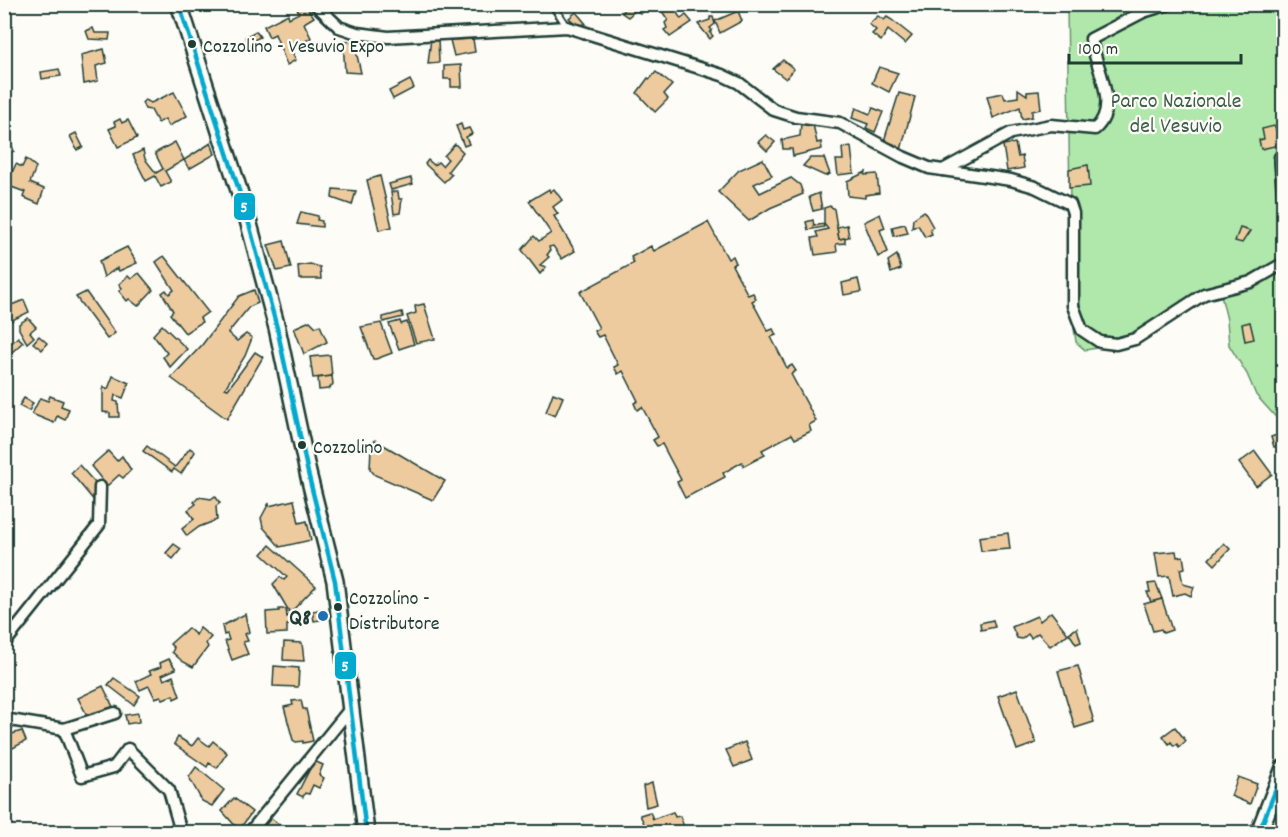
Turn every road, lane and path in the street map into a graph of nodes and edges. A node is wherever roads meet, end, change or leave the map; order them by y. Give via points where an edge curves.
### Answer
1 (179, 4) edge
2 (315, 4) edge
3 (552, 4) edge
4 (1169, 4) edge
5 (567, 27) junction
6 (1280, 157) dead end
7 (944, 170) junction
8 (1284, 206) edge
9 (1284, 263) edge
10 (100, 486) dead end
11 (4, 644) edge
12 (350, 709) junction
13 (115, 713) dead end
14 (4, 719) edge
15 (64, 729) junction
16 (1284, 768) edge
17 (181, 832) edge
18 (250, 832) edge
19 (366, 832) edge
20 (1259, 832) edge

1 - 12 main road via 245,209 277,328 335,582
2 - 5 street via 339,27 388,37
3 - 5 lane
4 - 7 street via 1143,12 1091,39 1107,105 1105,118 1095,129 1051,125 1011,133
5 - 7 street via 722,75 774,110 840,123 903,157
6 - 8 street
7 - 9 street via 1011,180 1070,204 1073,306 1082,330 1100,342 1116,344 1135,339 1204,294 1251,282
10 - 11 street via 99,525
12 - 18 street
12 - 19 main road
13 - 15 street
14 - 15 street
15 - 17 street via 82,776 114,768 128,749 169,790
16 - 20 main road

